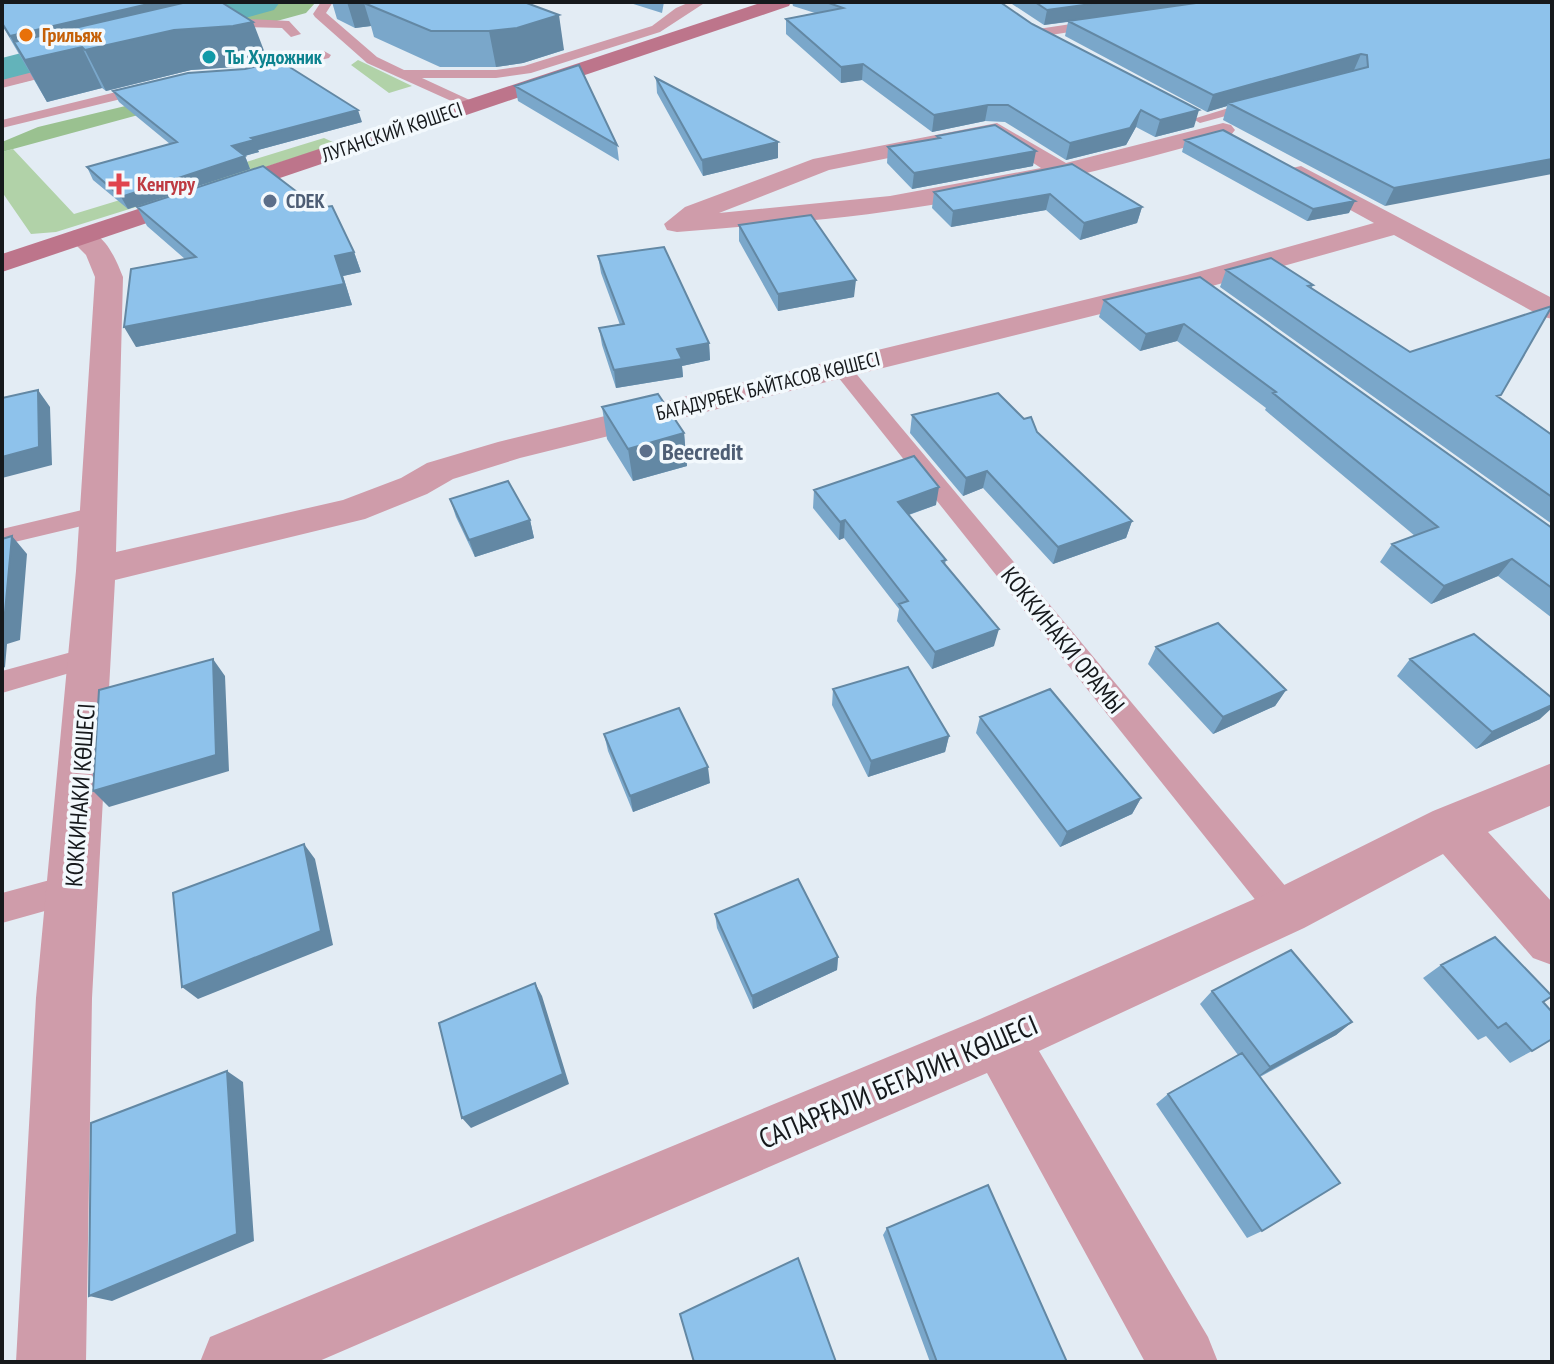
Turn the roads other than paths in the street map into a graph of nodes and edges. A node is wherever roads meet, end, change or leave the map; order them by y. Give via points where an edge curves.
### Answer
1 (327, 2) edge
2 (700, 2) edge
3 (773, 3) edge
4 (1014, 18) edge
5 (1111, 22) edge
6 (1038, 33) junction
7 (295, 34) dead end
8 (201, 35) edge
9 (324, 55) dead end
10 (1078, 55) edge
11 (78, 65) edge
12 (228, 74) edge
13 (403, 74) junction
14 (2, 84) edge
15 (167, 84) edge
16 (1273, 99) edge
17 (1173, 104) edge
18 (469, 105) junction
19 (2, 124) edge
20 (1212, 124) junction
21 (1250, 145) edge
22 (1277, 159) edge
23 (1064, 172) junction
24 (1398, 225) junction
25 (82, 237) junction
26 (2, 263) edge
27 (1552, 310) edge
28 (841, 368) junction
29 (99, 514) junction
30 (2, 537) edge
31 (96, 571) junction
32 (90, 657) junction
33 (2, 682) edge
34 (1552, 783) edge
35 (1450, 826) junction
36 (72, 889) junction
37 (2, 908) edge
38 (1285, 911) junction
39 (1552, 940) edge
40 (1000, 1039) junction
41 (51, 1362) edge
42 (235, 1362) edge
43 (1183, 1362) edge

1 - 13 lane via 319,14 352,36 372,60
2 - 13 lane via 656,29 526,70
3 - 18 street, ЛУГАНСКИЙ КӨШЕСІ
4 - 6 street
5 - 6 lane
6 - 10 street
7 - 8 lane via 285,24 246,23
9 - 12 lane
11 - 14 lane
13 - 18 lane
15 - 19 lane
16 - 20 lane
17 - 20 street
18 - 25 street, ЛУГАНСКИЙ КӨШЕСІ
20 - 21 street
20 - 23 street
22 - 24 street
23 - 23 street via 997,130 986,131 822,164 677,224 888,204
24 - 27 street
24 - 28 street, БАГАДУРБЕК БАЙТАСОВ КӨШЕСІ via 1208,291
25 - 26 street, ЛУГАНСКИЙ КӨШЕСІ
25 - 29 street, КОККИНАКИ КӨШЕСІ via 99,252 109,277
28 - 31 street, БАГАДУРБЕК БАЙТАСОВ КӨШЕСІ via 510,450 440,471 352,510
28 - 38 lane, КОККИНАКИ ОРАМЫ
29 - 30 lane
29 - 31 street, КОККИНАКИ КӨШЕСІ
31 - 32 street, КОККИНАКИ КӨШЕСІ
32 - 33 lane
32 - 36 street, КОККИНАКИ КӨШЕСІ
34 - 35 street, САПАРҒАЛИ БЕГАЛИН КӨШЕСІ
35 - 38 street, САПАРҒАЛИ БЕГАЛИН КӨШЕСІ
35 - 39 street
36 - 37 lane
36 - 41 street, КОККИНАКИ КӨШЕСІ
38 - 40 street, САПАРҒАЛИ БЕГАЛИН КӨШЕСІ
40 - 42 street, САПАРҒАЛИ БЕГАЛИН КӨШЕСІ
40 - 43 street

